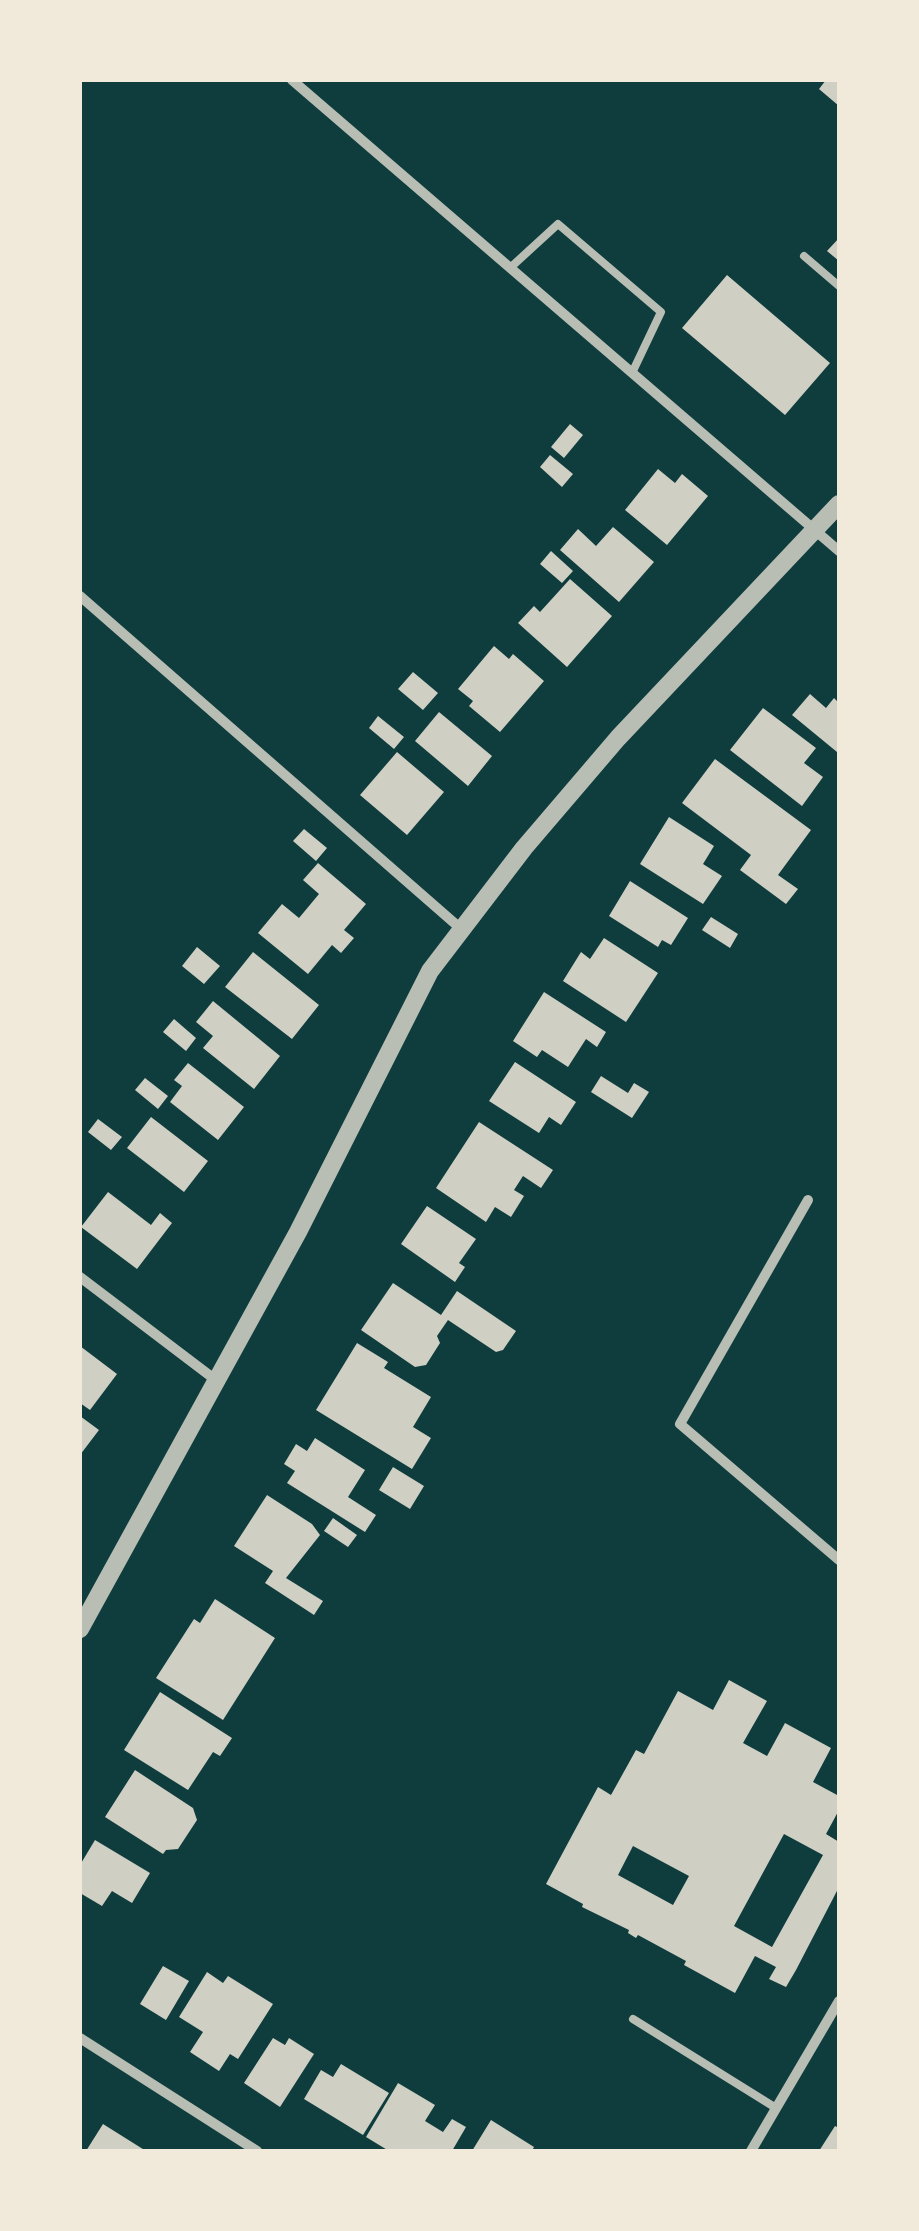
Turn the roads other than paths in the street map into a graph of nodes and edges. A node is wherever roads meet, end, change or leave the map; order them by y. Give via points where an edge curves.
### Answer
1 (292, 80) edge
2 (804, 256) dead end
3 (510, 268) junction
4 (839, 286) edge
5 (632, 373) junction
6 (839, 504) edge
7 (814, 530) junction
8 (839, 550) edge
9 (80, 596) edge
10 (460, 928) junction
11 (808, 1200) dead end
12 (80, 1277) edge
13 (218, 1381) junction
14 (839, 1560) edge
15 (80, 1629) edge
16 (839, 2002) edge
17 (633, 2019) dead end
18 (80, 2038) edge
19 (776, 2108) junction
20 (258, 2151) edge
21 (751, 2151) edge

1 - 3 street
2 - 4 lane
3 - 5 street
3 - 5 lane via 558,224 661,312
5 - 7 street
6 - 7 street
7 - 8 street
7 - 10 street via 618,738
9 - 10 street
10 - 13 street via 406,1013
11 - 14 street via 680,1424
12 - 13 street
13 - 15 street
16 - 19 street
17 - 19 lane
18 - 20 street
19 - 21 street

